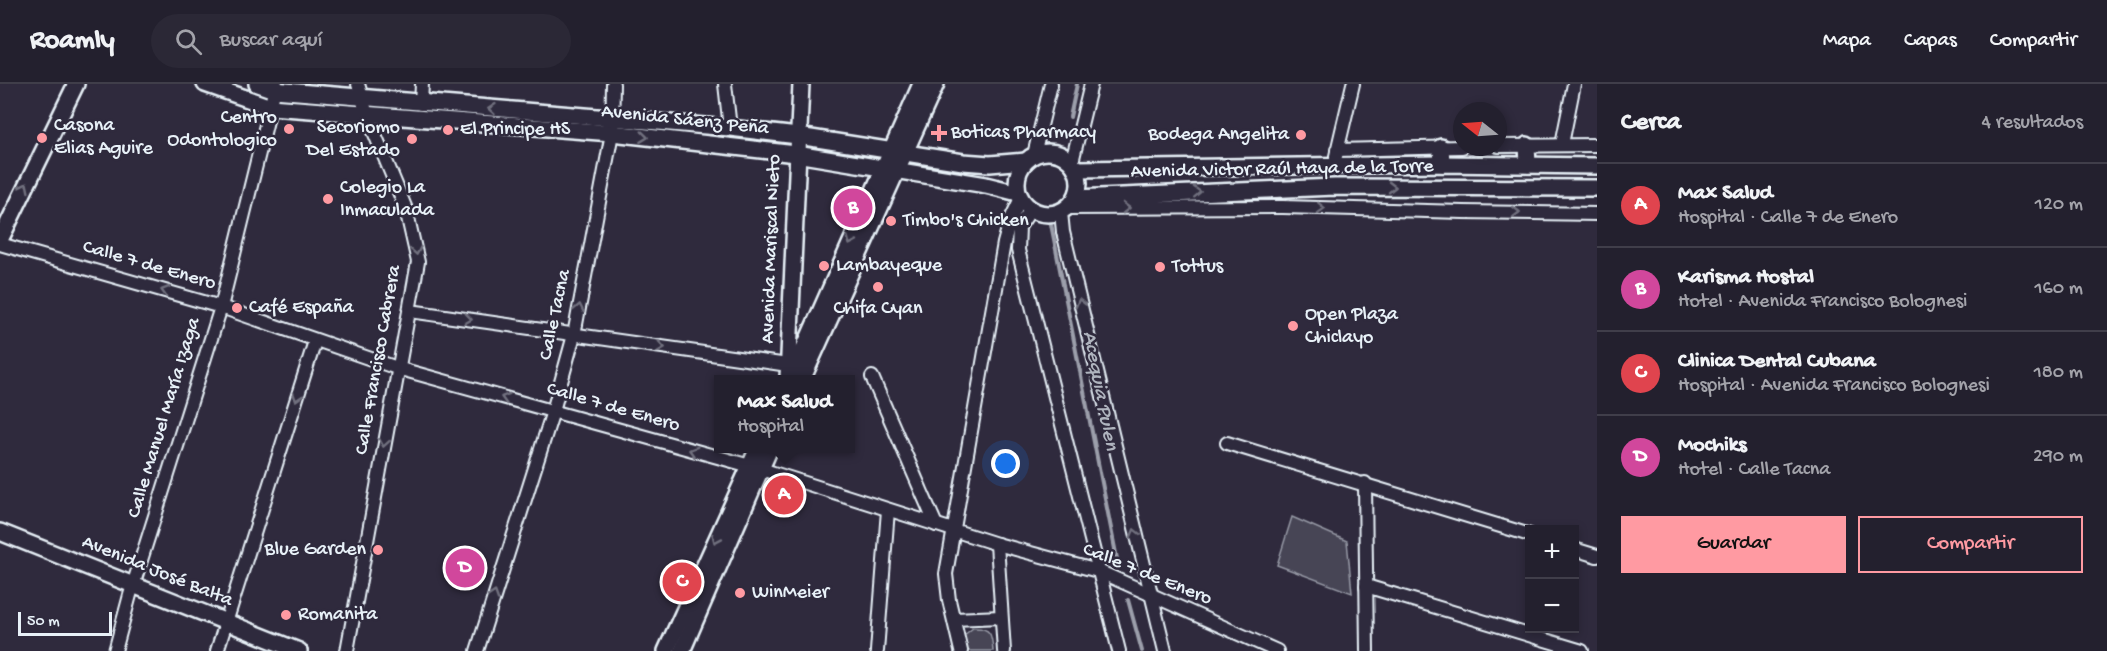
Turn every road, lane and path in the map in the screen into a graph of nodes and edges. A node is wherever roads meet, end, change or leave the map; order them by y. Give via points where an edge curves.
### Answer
1 (76, 84) edge
2 (205, 84) edge
3 (257, 84) edge
4 (422, 84) edge
5 (614, 84) edge
6 (726, 84) edge
7 (801, 84) edge
8 (921, 84) edge
9 (936, 84) edge
10 (1051, 84) edge
11 (1091, 84) edge
12 (1353, 84) edge
13 (1574, 84) edge
14 (274, 86) edge
15 (360, 91) edge
16 (421, 104) junction
17 (271, 107) junction
18 (367, 115) junction
19 (612, 126) junction
20 (730, 129) junction
21 (798, 136) junction
22 (1562, 144) junction
23 (1527, 145) junction
24 (1597, 145) edge
25 (1507, 146) edge
26 (1441, 147) junction
27 (1453, 147) edge
28 (898, 153) junction
29 (796, 154) junction
30 (1030, 158) junction
31 (1335, 158) junction
32 (1442, 164) junction
33 (1528, 165) junction
34 (1074, 166) junction
35 (1597, 166) edge
36 (890, 170) junction
37 (1597, 188) edge
38 (1023, 200) junction
39 (1068, 206) junction
40 (1597, 214) edge
41 (0, 242) edge
42 (221, 307) junction
43 (790, 310) junction
44 (410, 311) junction
45 (816, 320) junction
46 (574, 335) junction
47 (315, 341) junction
48 (398, 368) junction
49 (789, 375) edge
50 (804, 375) edge
51 (872, 377) dead end
52 (553, 411) junction
53 (1227, 442) dead end
54 (757, 453) edge
55 (766, 453) edge
56 (755, 468) junction
57 (1365, 483) junction
58 (888, 510) junction
59 (936, 525) junction
60 (953, 531) junction
61 (0, 532) edge
62 (1525, 533) edge
63 (997, 544) junction
64 (1579, 550) edge
65 (1597, 556) edge
66 (1098, 571) junction
67 (133, 585) junction
68 (1366, 586) junction
69 (1150, 595) junction
70 (1001, 617) junction
71 (954, 619) junction
72 (225, 622) junction
73 (115, 651) edge
74 (217, 651) edge
75 (299, 651) edge
76 (347, 651) edge
77 (477, 651) edge
78 (666, 651) edge
79 (681, 651) edge
80 (877, 651) edge
81 (961, 651) edge
82 (1004, 651) edge
83 (1119, 651) edge
84 (1165, 651) edge
85 (1277, 651) edge
86 (1367, 651) edge
87 (1582, 651) edge

41 -> 1 main road
2 - 17 main road, Avenida Sáenz Peña
3 - 14 main road, Avenida Sáenz Peña
4 - 16 street
5 - 19 street, Calle Tacna
6 - 20 street
7 - 21 main road, Avenida Mariscal Nieto
8 - 28 main road
9 - 28 main road
10 - 30 street
11 - 34 street
12 - 31 street
13 - 22 street
14 - 15 main road, Avenida Sáenz Peña
14 - 17 street, Calle Manuel María Izaga
15 - 16 main road, Avenida Sáenz Peña
15 - 18 street, Calle Francisco Cabrera
19 -> 16 main road, Avenida Sáenz Peña
17 - 18 main road, Avenida Sáenz Peña
17 - 42 street, Calle Manuel María Izaga
18 - 19 main road, Avenida Sáenz Peña
18 -> 44 street, Calle Francisco Cabrera via 414,238 418,262
19 - 20 main road, Avenida Sáenz Peña
19 -> 29 main road, Avenida Sáenz Peña
46 -> 19 street, Calle Tacna
20 - 21 main road, Avenida Sáenz Peña
21 - 28 main road, Avenida Sáenz Peña
21 - 29 main road, Avenida Mariscal Nieto
22 - 23 street
22 - 24 street
23 - 25 street
23 - 33 main road
26 - 27 street
26 - 31 street
26 - 32 main road
28 - 30 main road, Avenida Sáenz Peña via 981,164
28 - 36 main road
29 - 36 main road, Avenida Sáenz Peña
29 - 43 main road, Avenida Mariscal Nieto
30 - 34 main road via 1044,151 1055,152
30 - 38 main road via 1017,176
31 - 32 main road, Avenida Victor Raúl Haya de la Torre
31 - 34 main road, Avenida Victor Raúl Haya de la Torre
32 - 33 main road, Avenida Victor Raúl Haya de la Torre
33 - 35 main road, Avenida Victor Raúl Haya de la Torre
34 - 39 main road via 1080,179 1079,189
36 - 38 main road, Avenida Sáenz Peña via 986,185
36 -> 45 main road
36 - 50 main road
39 -> 37 main road, Avenida Victor Raúl Haya de la Torre via 1335,187
38 - 39 main road via 1040,213 1050,214
38 - 60 street via 1010,221 1004,243
38 - 66 street via 1018,250
39 -> 40 street
69 -> 39 street via 1063,232
42 -> 41 street, Calle 7 de Enero
42 - 47 street, Calle 7 de Enero
42 - 67 street, Calle Manuel María Izaga
43 - 45 main road via 802,320
43 - 49 main road, Avenida Mariscal Nieto
44 -> 46 street
44 - 48 street, Calle Francisco Cabrera
45 - 49 main road
46 -> 49 street
46 - 52 street, Calle Tacna
47 - 48 street, Calle 7 de Enero
47 -> 72 street
52 -> 48 street, Calle 7 de Enero
48 -> 76 street, Calle Francisco Cabrera
51 - 59 street
56 -> 52 street, Calle 7 de Enero
77 -> 52 street, Calle Tacna
53 - 57 street
54 - 56 main road
55 - 56 main road
56 - 58 street, Calle 7 de Enero
56 -> 78 main road
56 - 79 main road
57 - 62 street
57 - 68 street
58 - 59 street, Calle 7 de Enero
58 - 80 street
59 - 60 street, Calle 7 de Enero
60 - 63 street, Calle 7 de Enero
60 - 71 street via 946,574
61 - 67 main road, Avenida José Balta
63 - 66 street, Calle 7 de Enero
63 - 70 street
64 - 65 street
66 - 69 street, Calle 7 de Enero
66 - 83 street
67 - 72 main road, Avenida José Balta
67 - 73 street, Calle Manuel María Izaga
68 - 86 street
68 - 87 street
69 - 84 street
69 - 85 street, Calle 7 de Enero
70 - 71 street
70 - 82 street
71 - 81 street
72 - 74 street
72 - 75 main road, Avenida José Balta

